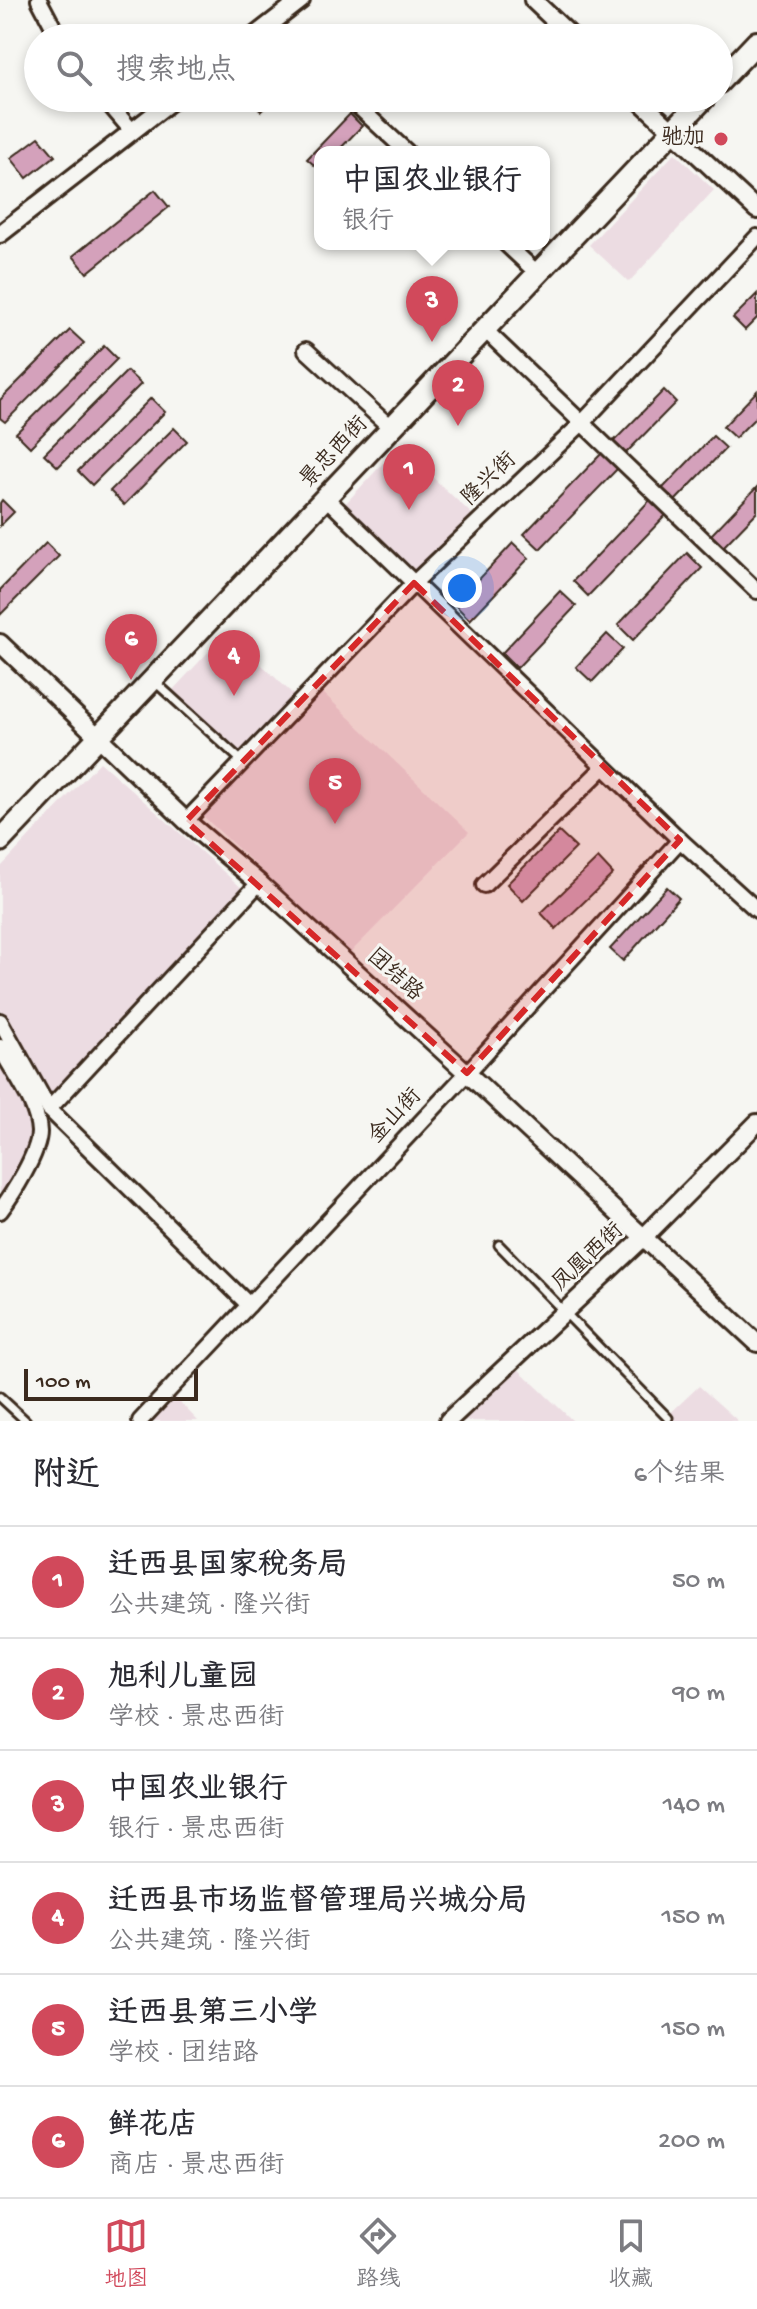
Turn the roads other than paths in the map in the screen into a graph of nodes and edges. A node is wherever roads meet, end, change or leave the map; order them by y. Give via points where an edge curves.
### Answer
1 (39, 0) edge
2 (301, 0) edge
3 (533, 0) edge
4 (52, 24) edge
5 (270, 24) edge
6 (558, 24) edge
7 (757, 42) edge
8 (733, 67) edge
9 (116, 112) edge
10 (157, 112) edge
11 (364, 112) edge
12 (652, 112) edge
13 (691, 112) edge
14 (132, 131) junction
15 (673, 131) junction
16 (401, 146) edge
17 (757, 210) edge
18 (0, 234) edge
19 (757, 237) edge
20 (512, 250) edge
21 (538, 274) junction
22 (485, 330) junction
23 (306, 350) dead end
24 (582, 423) junction
25 (391, 428) junction
26 (325, 497) junction
27 (414, 583) junction
28 (757, 591) edge
29 (0, 643) edge
30 (153, 680) junction
31 (97, 738) junction
32 (243, 762) junction
33 (604, 767) junction
34 (186, 821) junction
35 (680, 840) junction
36 (0, 841) edge
37 (259, 883) junction
38 (484, 885) dead end
39 (757, 910) edge
40 (0, 1021) edge
41 (0, 1047) edge
42 (467, 1073) junction
43 (49, 1109) junction
44 (757, 1123) edge
45 (0, 1211) edge
46 (643, 1238) junction
47 (499, 1245) dead end
48 (249, 1305) junction
49 (564, 1312) junction
50 (757, 1343) edge
51 (0, 1397) edge
52 (668, 1418) dead end
53 (26, 1421) edge
54 (140, 1421) edge
55 (448, 1421) edge

1 - 4 street
2 - 5 street
3 - 6 street
7 - 8 main road
9 - 14 street
10 - 14 street
11 - 16 street
12 - 15 street
13 - 15 main road, 景忠西街
14 - 18 street
15 - 17 street
15 - 21 main road, 景忠西街
19 - 24 street, 隆兴街
20 - 21 street
21 - 22 main road, 景忠西街
22 - 24 street
22 - 25 main road, 景忠西街
23 - 25 street
24 - 27 street, 隆兴街
24 - 28 street
25 - 26 main road, 景忠西街
26 - 27 street
26 - 30 main road, 景忠西街
27 - 32 street, 隆兴街
27 - 33 street
29 - 31 street, 团结路
30 - 31 main road, 景忠西街
30 - 32 lane
31 - 34 street, 团结路
31 - 36 main road, 景忠西街
32 - 34 street, 隆兴街
33 - 35 street
33 - 38 street
34 - 37 street, 团结路
35 - 39 street
35 - 42 street, 金山街
37 - 42 street, 团结路
37 - 43 street
40 - 43 street
41 - 45 street via 34,1109 39,1134 31,1159
42 - 46 street, 团结路
42 - 48 street, 金山街
43 - 48 street
44 - 46 street, 凤凰西街
46 - 49 street, 凤凰西街
46 - 50 street, 团结路
47 - 49 lane
48 - 54 street, 金山街
49 - 52 lane
49 - 55 street, 凤凰西街
51 - 53 lane

